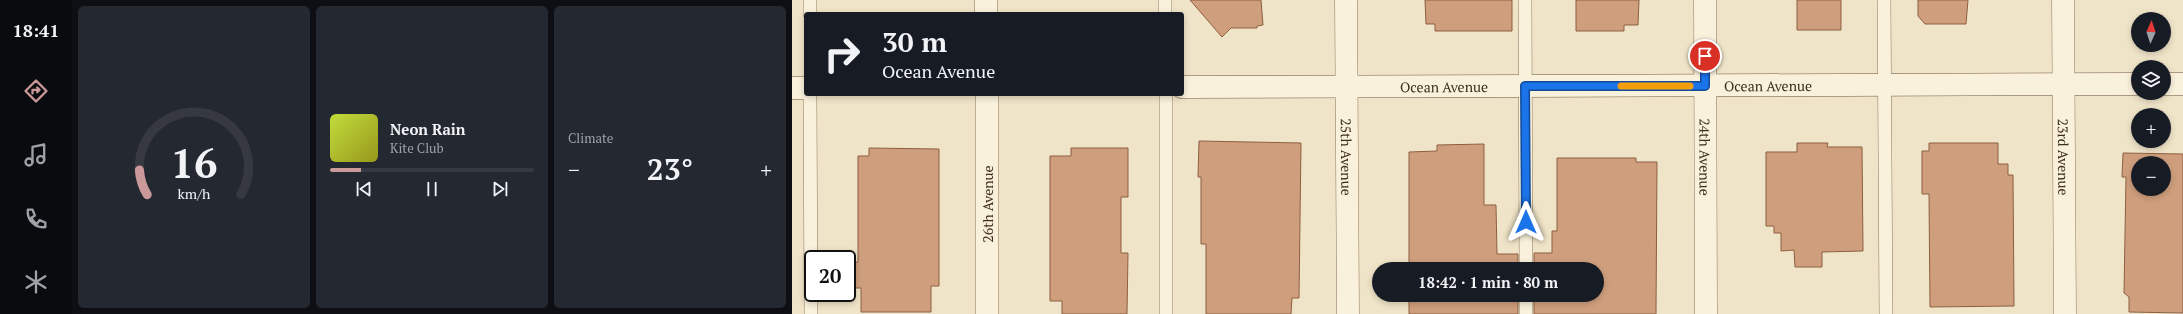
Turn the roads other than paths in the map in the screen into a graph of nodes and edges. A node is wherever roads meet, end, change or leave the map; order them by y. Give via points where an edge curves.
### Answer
1 (810, 0) edge
2 (986, 0) edge
3 (1165, 0) edge
4 (1346, 0) edge
5 (1525, 0) edge
6 (1705, 0) edge
7 (1884, 0) edge
8 (2063, 0) edge
9 (810, 12) edge
10 (986, 12) edge
11 (1165, 12) edge
12 (2131, 84) edge
13 (2171, 84) edge
14 (2183, 84) edge
15 (1885, 85) junction
16 (2064, 85) junction
17 (1525, 86) junction
18 (1705, 86) junction
19 (1184, 87) edge
20 (1346, 87) junction
21 (792, 88) edge
22 (804, 88) edge
23 (810, 96) edge
24 (987, 96) edge
25 (1166, 96) edge
26 (1526, 262) edge
27 (1526, 302) edge
28 (811, 314) edge
29 (987, 314) edge
30 (1166, 314) edge
31 (1348, 314) edge
32 (1526, 314) edge
33 (1706, 314) edge
34 (1886, 314) edge
35 (2065, 314) edge

1 - 9 lane
2 - 10 street
3 - 11 lane
4 - 20 street, 25th Avenue
5 - 17 lane
6 - 18 street, 24th Avenue
7 - 15 lane
8 - 16 street, 23rd Avenue
12 - 16 street, Ocean Avenue
13 - 14 street
15 - 16 street, Ocean Avenue
15 - 18 street, Ocean Avenue
15 - 34 lane
16 - 35 street, 23rd Avenue
17 - 18 street, Ocean Avenue
17 - 20 street, Ocean Avenue
17 - 26 lane
18 - 33 street, 24th Avenue
19 - 20 street, Ocean Avenue
20 - 31 street, 25th Avenue
21 - 22 street
23 - 28 lane
24 - 29 street, 26th Avenue
25 - 30 lane
27 - 32 lane

